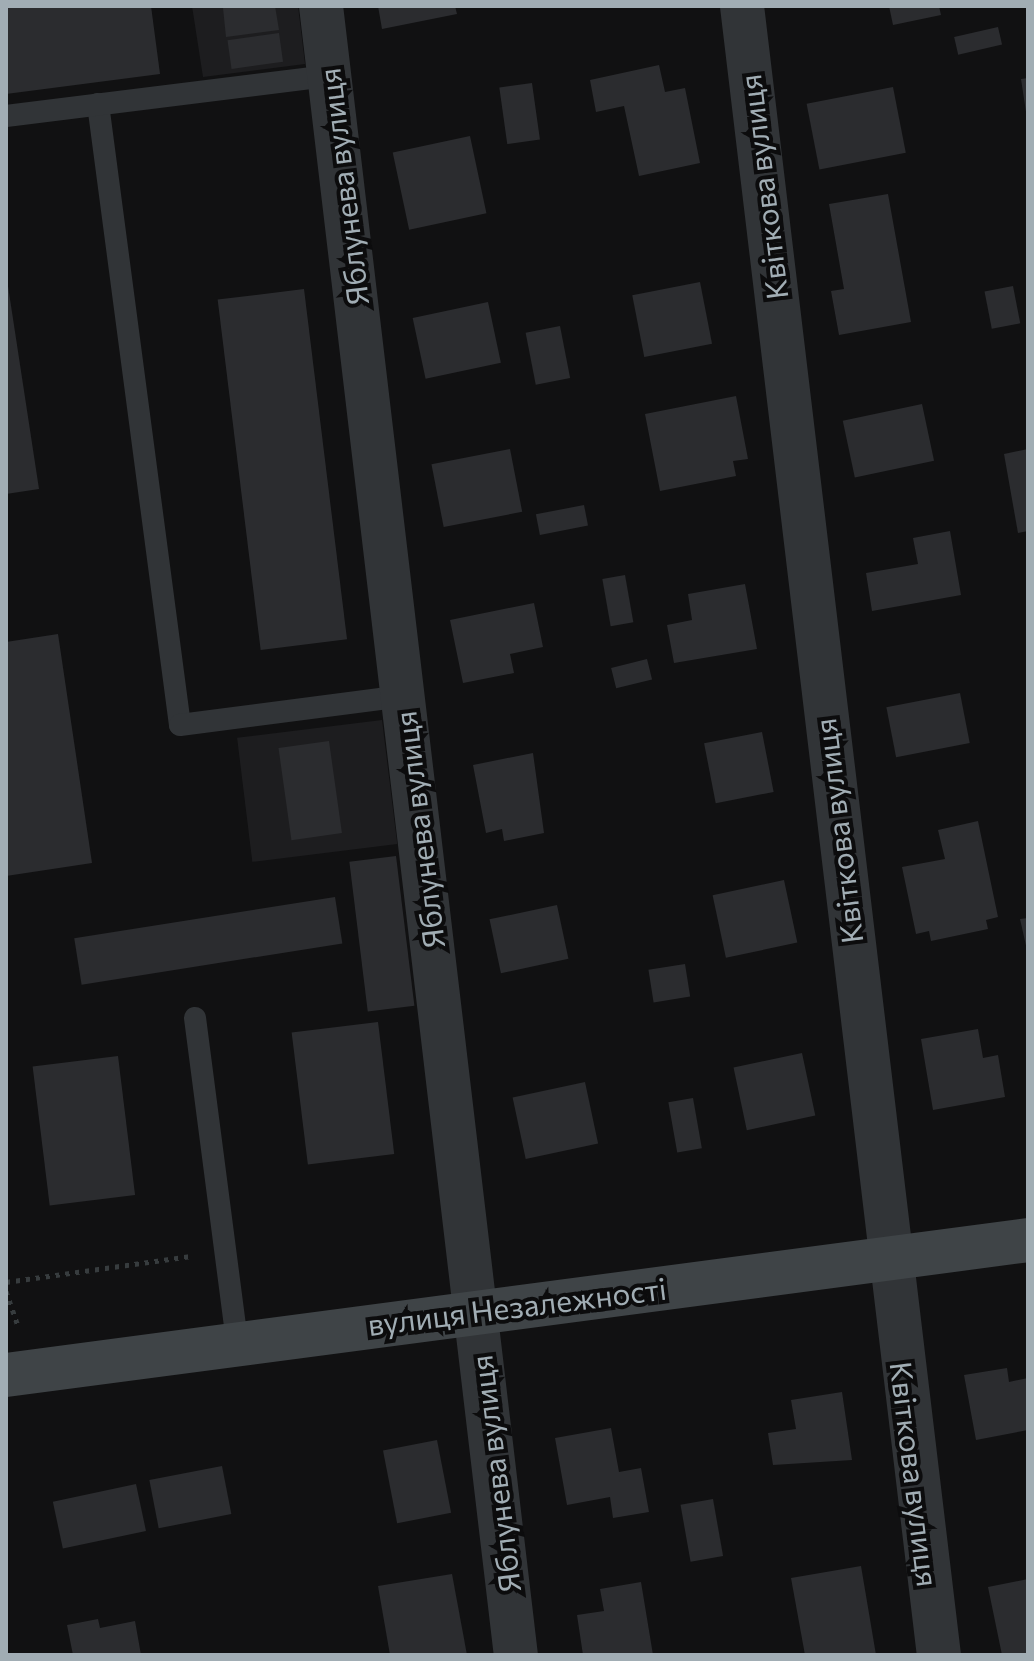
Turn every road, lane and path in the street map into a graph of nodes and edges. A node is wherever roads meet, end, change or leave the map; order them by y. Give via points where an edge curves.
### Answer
1 (321, 6) edge
2 (742, 6) edge
3 (329, 76) junction
4 (98, 104) junction
5 (6, 116) edge
6 (403, 696) junction
7 (195, 1018) dead end
8 (1028, 1240) edge
9 (225, 1251) junction
10 (887, 1258) junction
11 (6, 1282) edge
12 (476, 1311) junction
13 (237, 1343) junction
14 (6, 1375) edge
15 (516, 1655) edge
16 (939, 1655) edge

1 - 3 street, Яблунева вулиця
2 - 10 street, Квіткова вулиця
3 - 4 lane
3 - 6 street, Яблунева вулиця
4 - 5 lane
4 - 6 lane via 180,725
6 - 12 street, Яблунева вулиця
7 - 9 lane
8 - 10 main road, вулиця Незалежності
9 - 11 path
9 - 13 lane
10 - 12 main road, вулиця Незалежності
10 - 16 street, Квіткова вулиця
12 - 13 main road, вулиця Незалежності
12 - 15 street, Яблунева вулиця
13 - 14 main road, вулиця Незалежності

